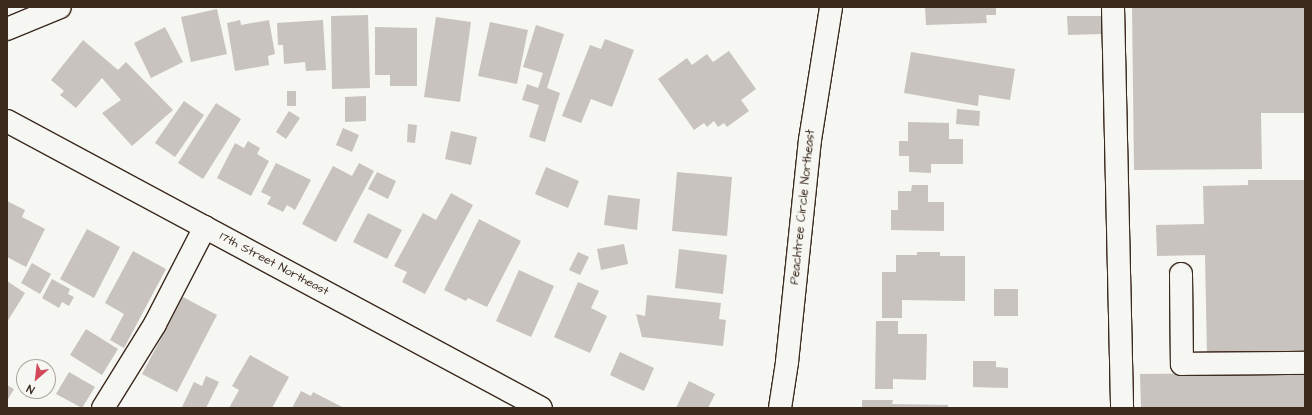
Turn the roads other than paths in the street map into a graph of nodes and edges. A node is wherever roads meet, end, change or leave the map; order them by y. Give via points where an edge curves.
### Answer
1 (60, 7) edge
2 (831, 7) edge
3 (1113, 7) edge
4 (7, 29) edge
5 (7, 122) edge
6 (205, 227) junction
7 (1181, 274) dead end
8 (1305, 363) edge
9 (509, 401) edge
10 (103, 408) edge
11 (541, 408) edge
12 (780, 408) edge
13 (1122, 408) edge

1 - 4 street
2 - 12 street, Peachtree Circle Northeast via 810,140
3 - 13 street
5 - 6 street, 17th Street Northeast
6 - 9 street, 17th Street Northeast
6 - 10 street via 155,324
7 - 8 street via 1182,364
9 - 11 street, 17th Street Northeast

